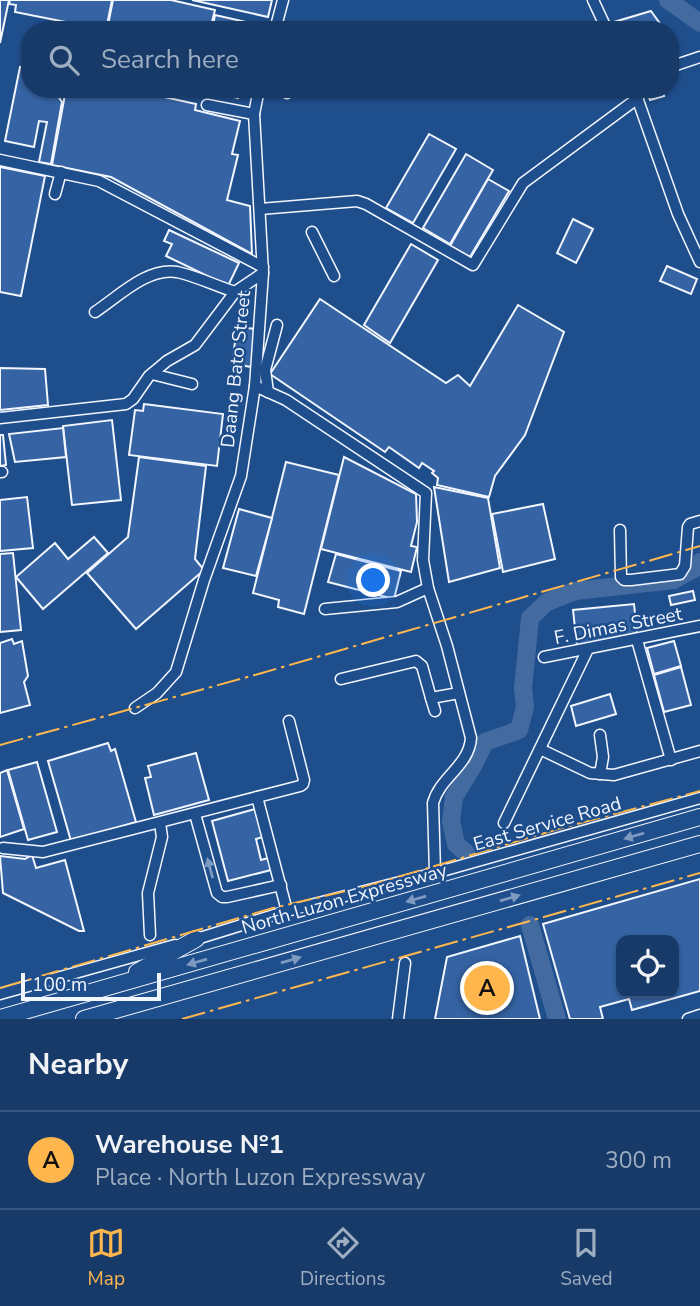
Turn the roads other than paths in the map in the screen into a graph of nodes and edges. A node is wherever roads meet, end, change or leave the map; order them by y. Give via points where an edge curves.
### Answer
1 (283, 0) edge
2 (593, 0) edge
3 (277, 21) edge
4 (603, 21) edge
5 (700, 57) edge
6 (679, 64) edge
7 (257, 98) edge
8 (631, 98) edge
9 (637, 98) edge
10 (206, 105) dead end
11 (254, 114) junction
12 (0, 160) edge
13 (61, 172) junction
14 (55, 194) dead end
15 (260, 209) junction
16 (312, 232) dead end
17 (700, 261) edge
18 (263, 270) junction
19 (334, 276) dead end
20 (235, 292) junction
21 (95, 312) dead end
22 (277, 325) dead end
23 (152, 374) junction
24 (192, 384) dead end
25 (255, 386) junction
26 (268, 392) junction
27 (0, 418) edge
28 (698, 522) edge
29 (620, 530) dead end
30 (428, 588) junction
31 (325, 609) dead end
32 (700, 626) edge
33 (637, 640) junction
34 (588, 649) junction
35 (544, 657) dead end
36 (341, 679) dead end
37 (459, 693) junction
38 (431, 698) junction
39 (135, 708) dead end
40 (435, 711) dead end
41 (289, 721) dead end
42 (600, 735) dead end
43 (540, 749) junction
44 (700, 751) edge
45 (671, 760) junction
46 (600, 774) junction
47 (257, 797) junction
48 (700, 798) edge
49 (195, 814) junction
50 (700, 817) edge
51 (160, 823) junction
52 (504, 823) dead end
53 (700, 844) edge
54 (3, 848) dead end
55 (435, 873) junction
56 (281, 885) junction
57 (287, 911) junction
58 (150, 935) dead end
59 (196, 939) junction
60 (405, 963) dead end
61 (112, 987) junction
62 (0, 994) edge
63 (700, 1016) edge
64 (0, 1018) edge
65 (84, 1019) edge
66 (398, 1019) edge
67 (688, 1019) edge

1 - 3 street
2 - 4 street
5 - 6 street
7 - 11 street, Daang Bato Street
8 - 15 street via 523,183 473,265 357,201
9 - 17 street via 678,214
10 - 11 street
11 - 15 street, Daang Bato Street
12 - 13 street
13 - 14 street
13 - 18 street via 127,194
15 - 18 street, Daang Bato Street
16 - 19 street
18 - 20 street
18 - 25 street, Daang Bato Street
20 - 21 street via 177,272 163,272 146,277
20 - 23 street via 195,345
22 - 26 street via 265,370
23 - 24 street
23 - 27 street via 126,404
25 - 26 street
25 - 39 street, Daang Bato Street via 241,476 176,672 158,693
26 - 30 street via 426,493 423,560
28 - 29 street via 688,527 685,566 680,574 625,581 620,575
30 - 31 street via 397,602
30 - 37 street
32 - 33 street, F. Dimas Street
33 - 34 street, F. Dimas Street
33 - 45 street
34 - 35 street, F. Dimas Street
34 - 43 street
36 - 38 street via 416,661 422,666
37 - 38 street
37 - 55 street via 470,748 435,794
38 - 40 street
41 - 47 street via 303,784
42 - 46 street
43 - 46 street
43 - 52 street
44 - 45 street
45 - 46 street via 614,775
47 - 49 street
47 - 56 street
48 - 55 street, East Service Road
49 - 51 street
56 -> 49 street via 222,897 217,893
50 -> 61 highway, North Luzon Expressway
51 - 54 street via 43,852
51 - 58 street via 162,837 148,892
65 -> 53 highway
55 - 57 street, East Service Road
56 - 57 street
57 - 59 street, East Service Road
59 - 61 highway
59 - 62 street, East Service Road
60 - 66 street
61 - 64 highway, North Luzon Expressway
63 - 67 street

